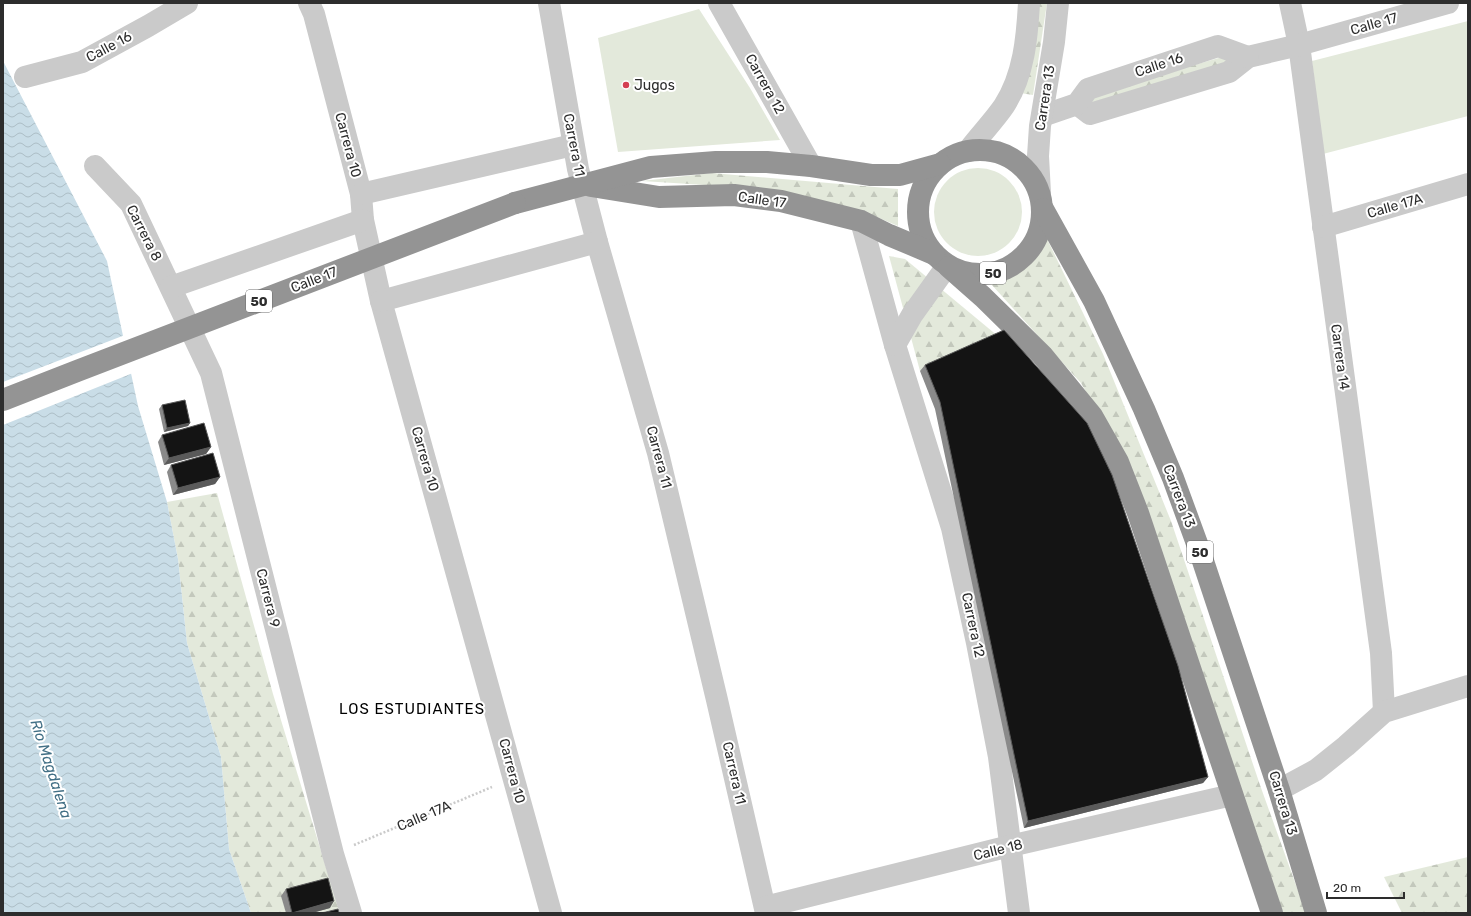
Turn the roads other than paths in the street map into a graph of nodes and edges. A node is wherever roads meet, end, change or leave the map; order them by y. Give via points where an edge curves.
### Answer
1 (187, 3) edge
2 (309, 3) edge
3 (549, 3) edge
4 (719, 3) edge
5 (1030, 3) edge
6 (1058, 3) edge
7 (1290, 3) edge
8 (1448, 3) edge
9 (1299, 44) junction
10 (1248, 57) junction
11 (24, 77) dead end
12 (1077, 104) junction
13 (1042, 116) junction
14 (573, 145) junction
15 (968, 151) junction
16 (940, 164) junction
17 (95, 166) dead end
18 (811, 166) junction
19 (582, 184) junction
20 (1468, 184) edge
21 (361, 194) junction
22 (1042, 201) junction
23 (363, 220) junction
24 (861, 222) junction
25 (1323, 227) junction
26 (597, 242) junction
27 (943, 262) junction
28 (171, 287) junction
29 (381, 300) junction
30 (895, 345) junction
31 (3, 400) edge
32 (1468, 686) edge
33 (1384, 712) junction
34 (1279, 790) junction
35 (1232, 795) junction
36 (1010, 846) junction
37 (765, 910) edge
38 (351, 913) edge
39 (551, 913) edge
40 (1019, 913) edge
41 (1272, 913) edge
42 (1316, 913) edge

1 - 11 street, Calle 16 via 82,62
2 - 21 street, Carrera 10
3 - 14 street, Carrera 11
4 - 18 street, Carrera 12
5 - 15 street, Carrera 13 via 1026,44 1017,78 1004,105
6 - 13 street, Carrera 13
7 - 9 street, Carrera 14
8 - 9 street, Calle 17
9 - 10 street, Calle 16
9 - 25 street, Carrera 14
10 - 12 street, Calle 16 via 1229,72 1090,114
10 - 12 street, Calle 16 via 1218,46 1088,89
12 - 13 street
13 - 22 street, Carrera 13 via 1038,156
14 - 19 street, Carrera 11
14 - 21 street
15 - 16 highway, 50
15 - 22 highway, 50 via 986,150 1003,154 1019,163 1032,176
16 - 18 highway, Calle 17 / 50 via 900,175 871,175
16 - 27 highway, 50 via 927,180 919,198 918,218 922,237
17 - 28 street, Carrera 8 via 131,204
18 - 19 highway, Calle 17 / 50 via 767,162 716,162 651,167
19 - 24 highway, Calle 17 / 50 via 659,197 734,195 781,201
19 - 26 street, Carrera 11
19 - 31 highway, Calle 17 / 50, bridge via 515,202
20 - 25 street, Calle 17A
21 - 23 street, Carrera 10
22 - 27 highway, 50 via 1041,230 1030,250 1014,265 993,274 971,274
22 - 34 highway, Carrera 13 / 50 via 1094,301 1173,478
23 - 28 street
23 - 29 street, Carrera 10
24 - 27 highway, Calle 17 / 50
24 - 30 street, Carrera 12
25 - 33 street, Carrera 14 via 1381,653
26 - 29 street
26 - 37 street, Carrera 11 via 658,453
27 - 30 street
27 - 35 highway, 50 via 1042,355 1092,416 1118,462 1138,513
28 - 38 street, Carrera 9 via 211,373 333,854
29 - 39 street, Carrera 10
30 - 36 street, Carrera 12 via 952,528 978,643 999,757
32 - 33 street
33 - 34 street via 1316,770
34 - 42 highway, Carrera 13 / 50
35 - 36 street, Calle 18
35 - 41 highway, 50
36 - 37 street, Calle 18
36 - 40 street, Carrera 12

